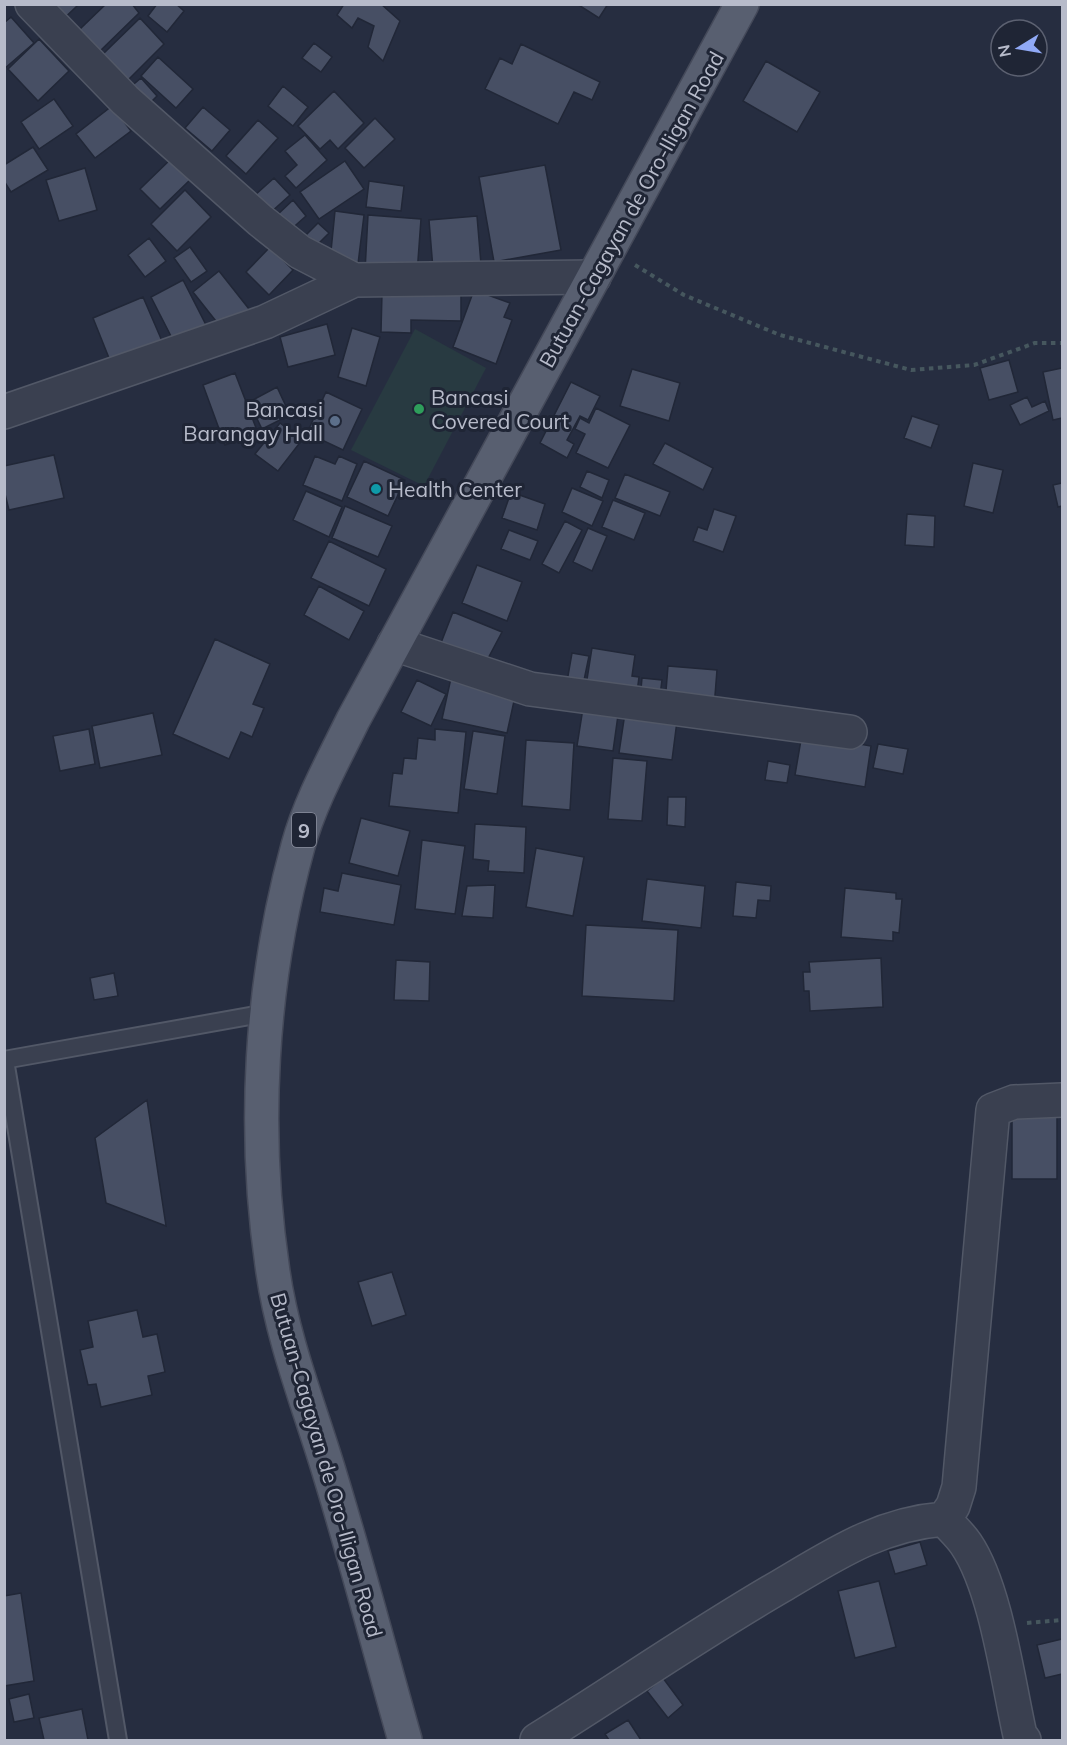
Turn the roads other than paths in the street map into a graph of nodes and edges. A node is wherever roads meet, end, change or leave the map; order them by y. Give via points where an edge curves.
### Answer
1 (32, 4) edge
2 (742, 4) edge
3 (602, 263) junction
4 (354, 280) junction
5 (4, 412) edge
6 (394, 644) junction
7 (850, 732) dead end
8 (267, 1013) junction
9 (5, 1060) edge
10 (1062, 1100) edge
11 (944, 1519) junction
12 (118, 1740) edge
13 (405, 1740) edge
14 (537, 1740) edge
15 (1024, 1740) edge

1 - 4 street via 125,100 261,221 300,252
2 - 3 main road, Butuan-Cagayan de Oro-Iligan Road / 9
3 - 4 street
3 - 6 main road, Butuan-Cagayan de Oro-Iligan Road / 9
4 - 5 street via 265,322
6 - 7 street via 531,689
6 - 8 main road, Butuan-Cagayan de Oro-Iligan Road / 9 via 319,792 298,845
8 - 9 lane
8 - 13 main road, Butuan-Cagayan de Oro-Iligan Road / 9 via 262,1138 273,1273 290,1349 330,1474
9 - 12 lane
10 - 11 street via 1014,1102 993,1110 959,1487
11 - 14 street via 884,1530 829,1558 713,1625
11 - 15 street via 966,1544 978,1567 997,1626

